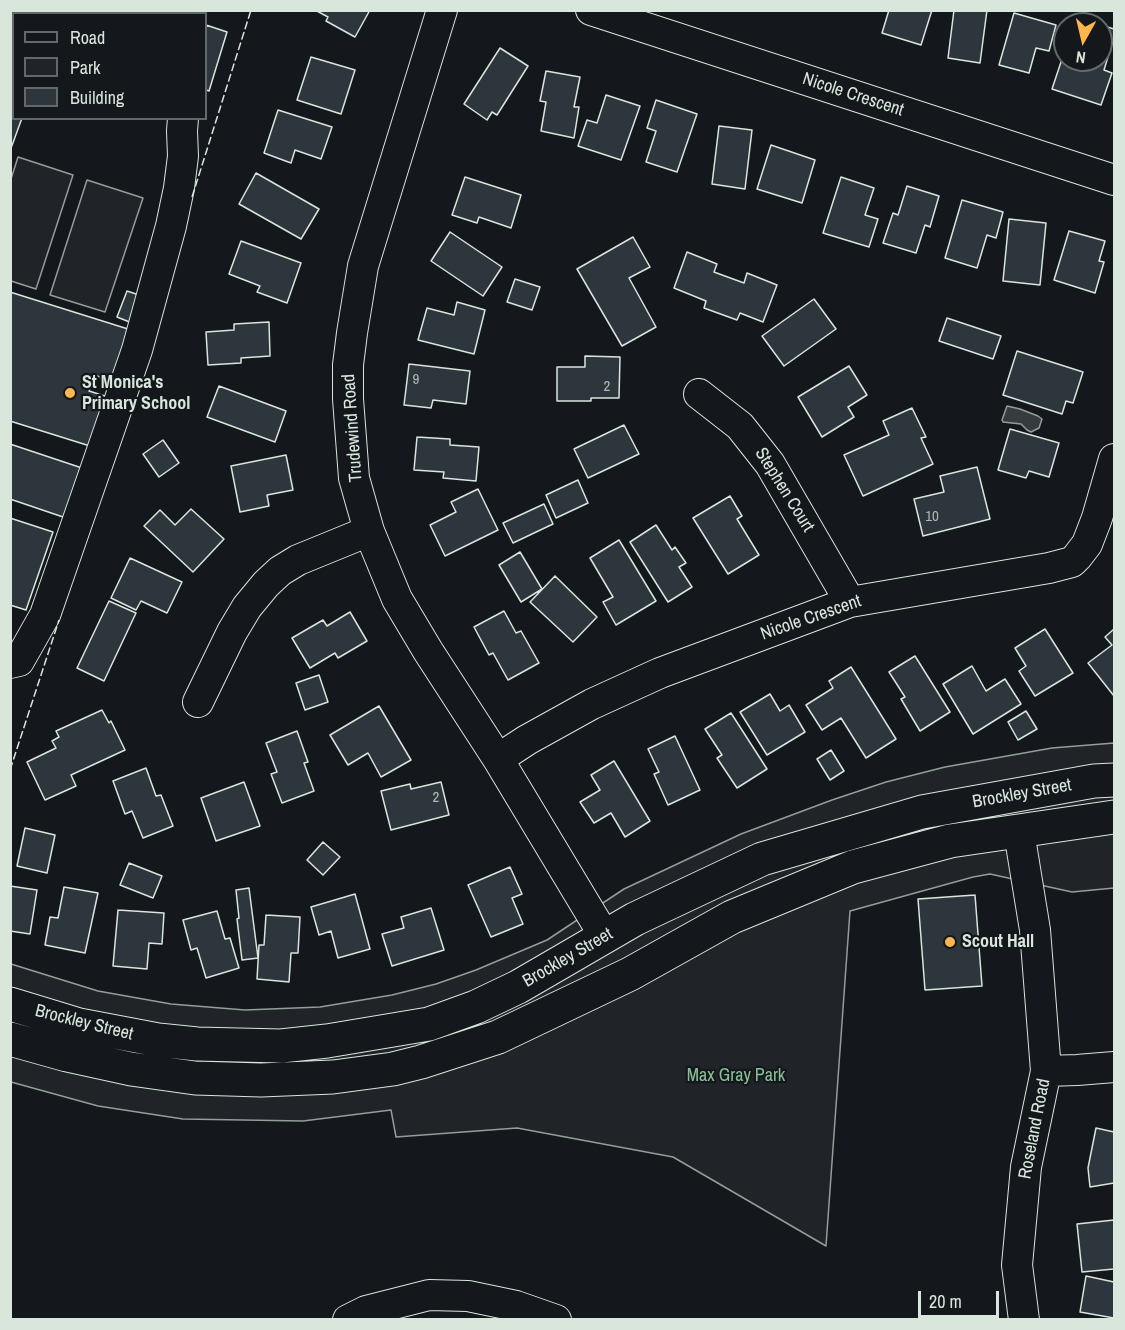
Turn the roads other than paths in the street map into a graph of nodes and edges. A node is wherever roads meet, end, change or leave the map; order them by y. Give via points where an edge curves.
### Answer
1 (442, 10) edge
2 (591, 10) edge
3 (183, 120) edge
4 (1114, 180) edge
5 (699, 394) dead end
6 (1114, 459) edge
7 (369, 531) junction
8 (850, 602) junction
9 (10, 663) edge
10 (198, 702) dead end
11 (498, 759) junction
12 (1114, 780) edge
13 (1007, 796) junction
14 (1114, 817) edge
15 (1019, 832) junction
16 (605, 937) junction
17 (630, 974) junction
18 (10, 1004) edge
19 (10, 1039) edge
20 (1114, 1067) edge
21 (1046, 1071) junction
22 (348, 1320) edge
23 (556, 1320) edge
24 (1024, 1320) edge

1 - 7 street, Trudewind Road via 363,266 352,333 348,399 354,478
2 - 4 street, Nicole Crescent
3 - 9 street via 179,188 137,350 45,615 19,661
5 - 8 street, Stephen Court via 740,426 770,464
6 - 8 street, Nicole Crescent via 1087,544 1072,562
7 - 10 street via 298,560 266,584 232,632
7 - 11 street, Trudewind Road via 397,599
8 - 11 street, Nicole Crescent via 660,673 592,704
11 - 16 street, Trudewind Road
12 - 13 main road, Brockley Street
13 - 15 main road
13 - 16 main road, Brockley Street via 922,812 762,859
14 - 15 main road, Brockley Street
15 - 17 main road, Brockley Street via 950,841 853,867 732,917
15 - 21 street, Roseland Road via 1035,930
16 - 17 main road
16 - 18 main road, Brockley Street via 476,1007 429,1024 327,1041 281,1046 158,1040 79,1025
17 - 19 main road, Brockley Street via 498,1037 393,1069 333,1077 195,1078 131,1069
20 - 21 street
21 - 24 street, Roseland Road via 1026,1167 1017,1265
22 - 23 street via 366,1311 429,1295 468,1296

